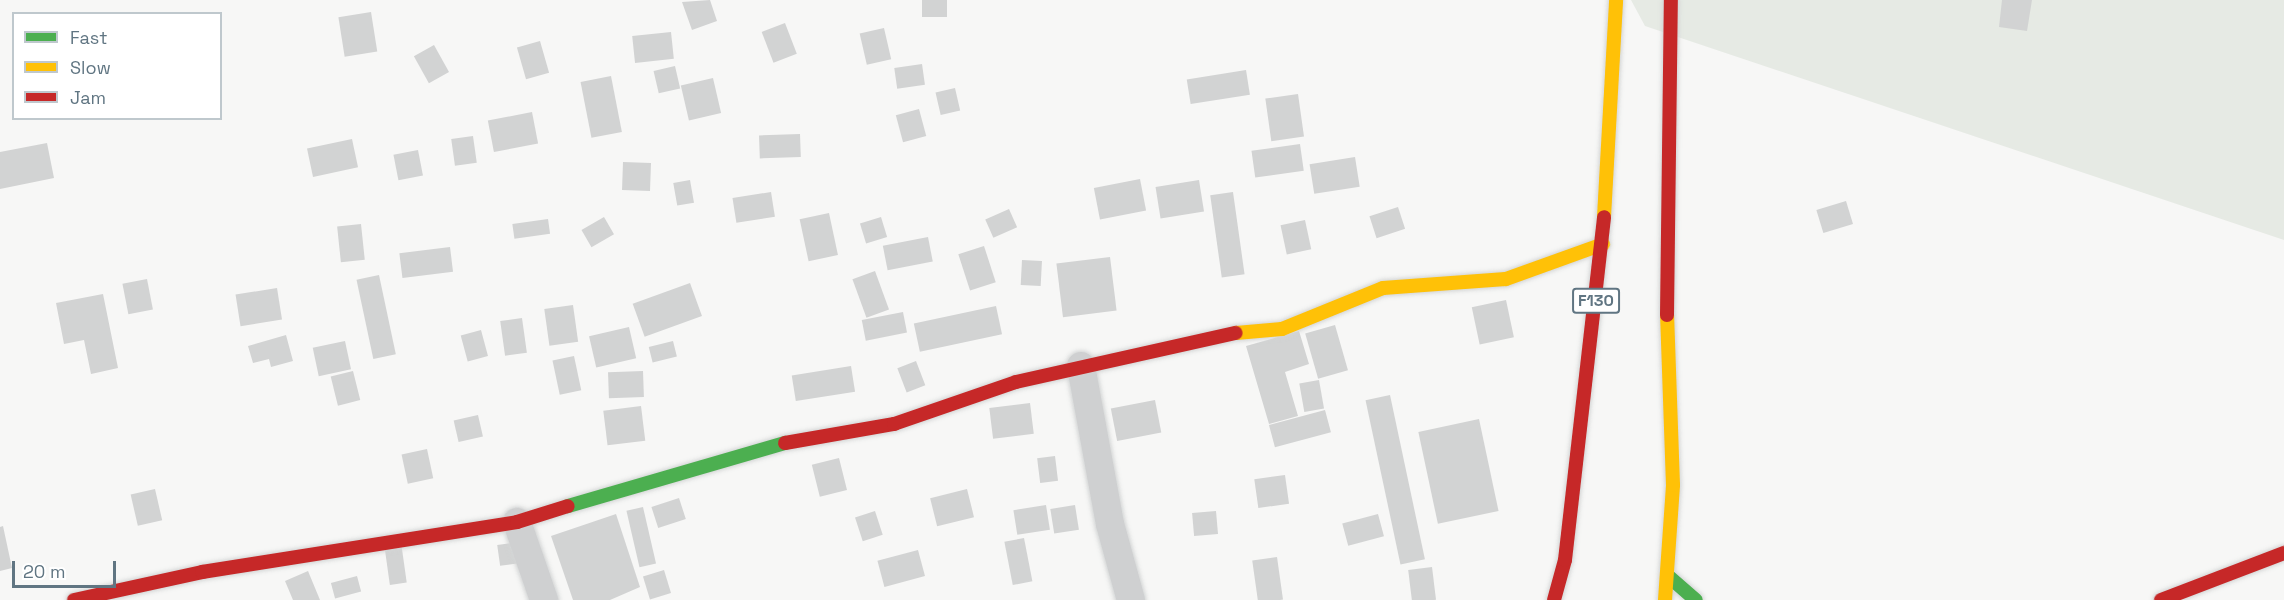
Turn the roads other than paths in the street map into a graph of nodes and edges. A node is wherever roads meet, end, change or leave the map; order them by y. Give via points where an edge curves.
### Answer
1 (1616, 0) edge
2 (1671, 0) edge
3 (1603, 244) junction
4 (1081, 366) junction
5 (517, 522) junction
6 (2284, 553) edge
7 (1667, 575) junction
8 (74, 600) edge
9 (544, 600) edge
10 (1131, 600) edge
11 (1554, 600) edge
12 (1665, 600) edge
13 (1696, 600) edge
14 (2161, 600) edge

1 - 3 street, F130
2 - 7 street via 1664,247 1672,485
3 - 4 street via 1506,279 1383,288 1282,329 1207,335
3 - 11 street, F130 via 1565,560
4 - 5 street via 894,424 753,449
4 - 10 street via 1110,524
5 - 8 street via 202,572
5 - 9 street
6 - 14 street
7 - 12 street
7 - 13 street

